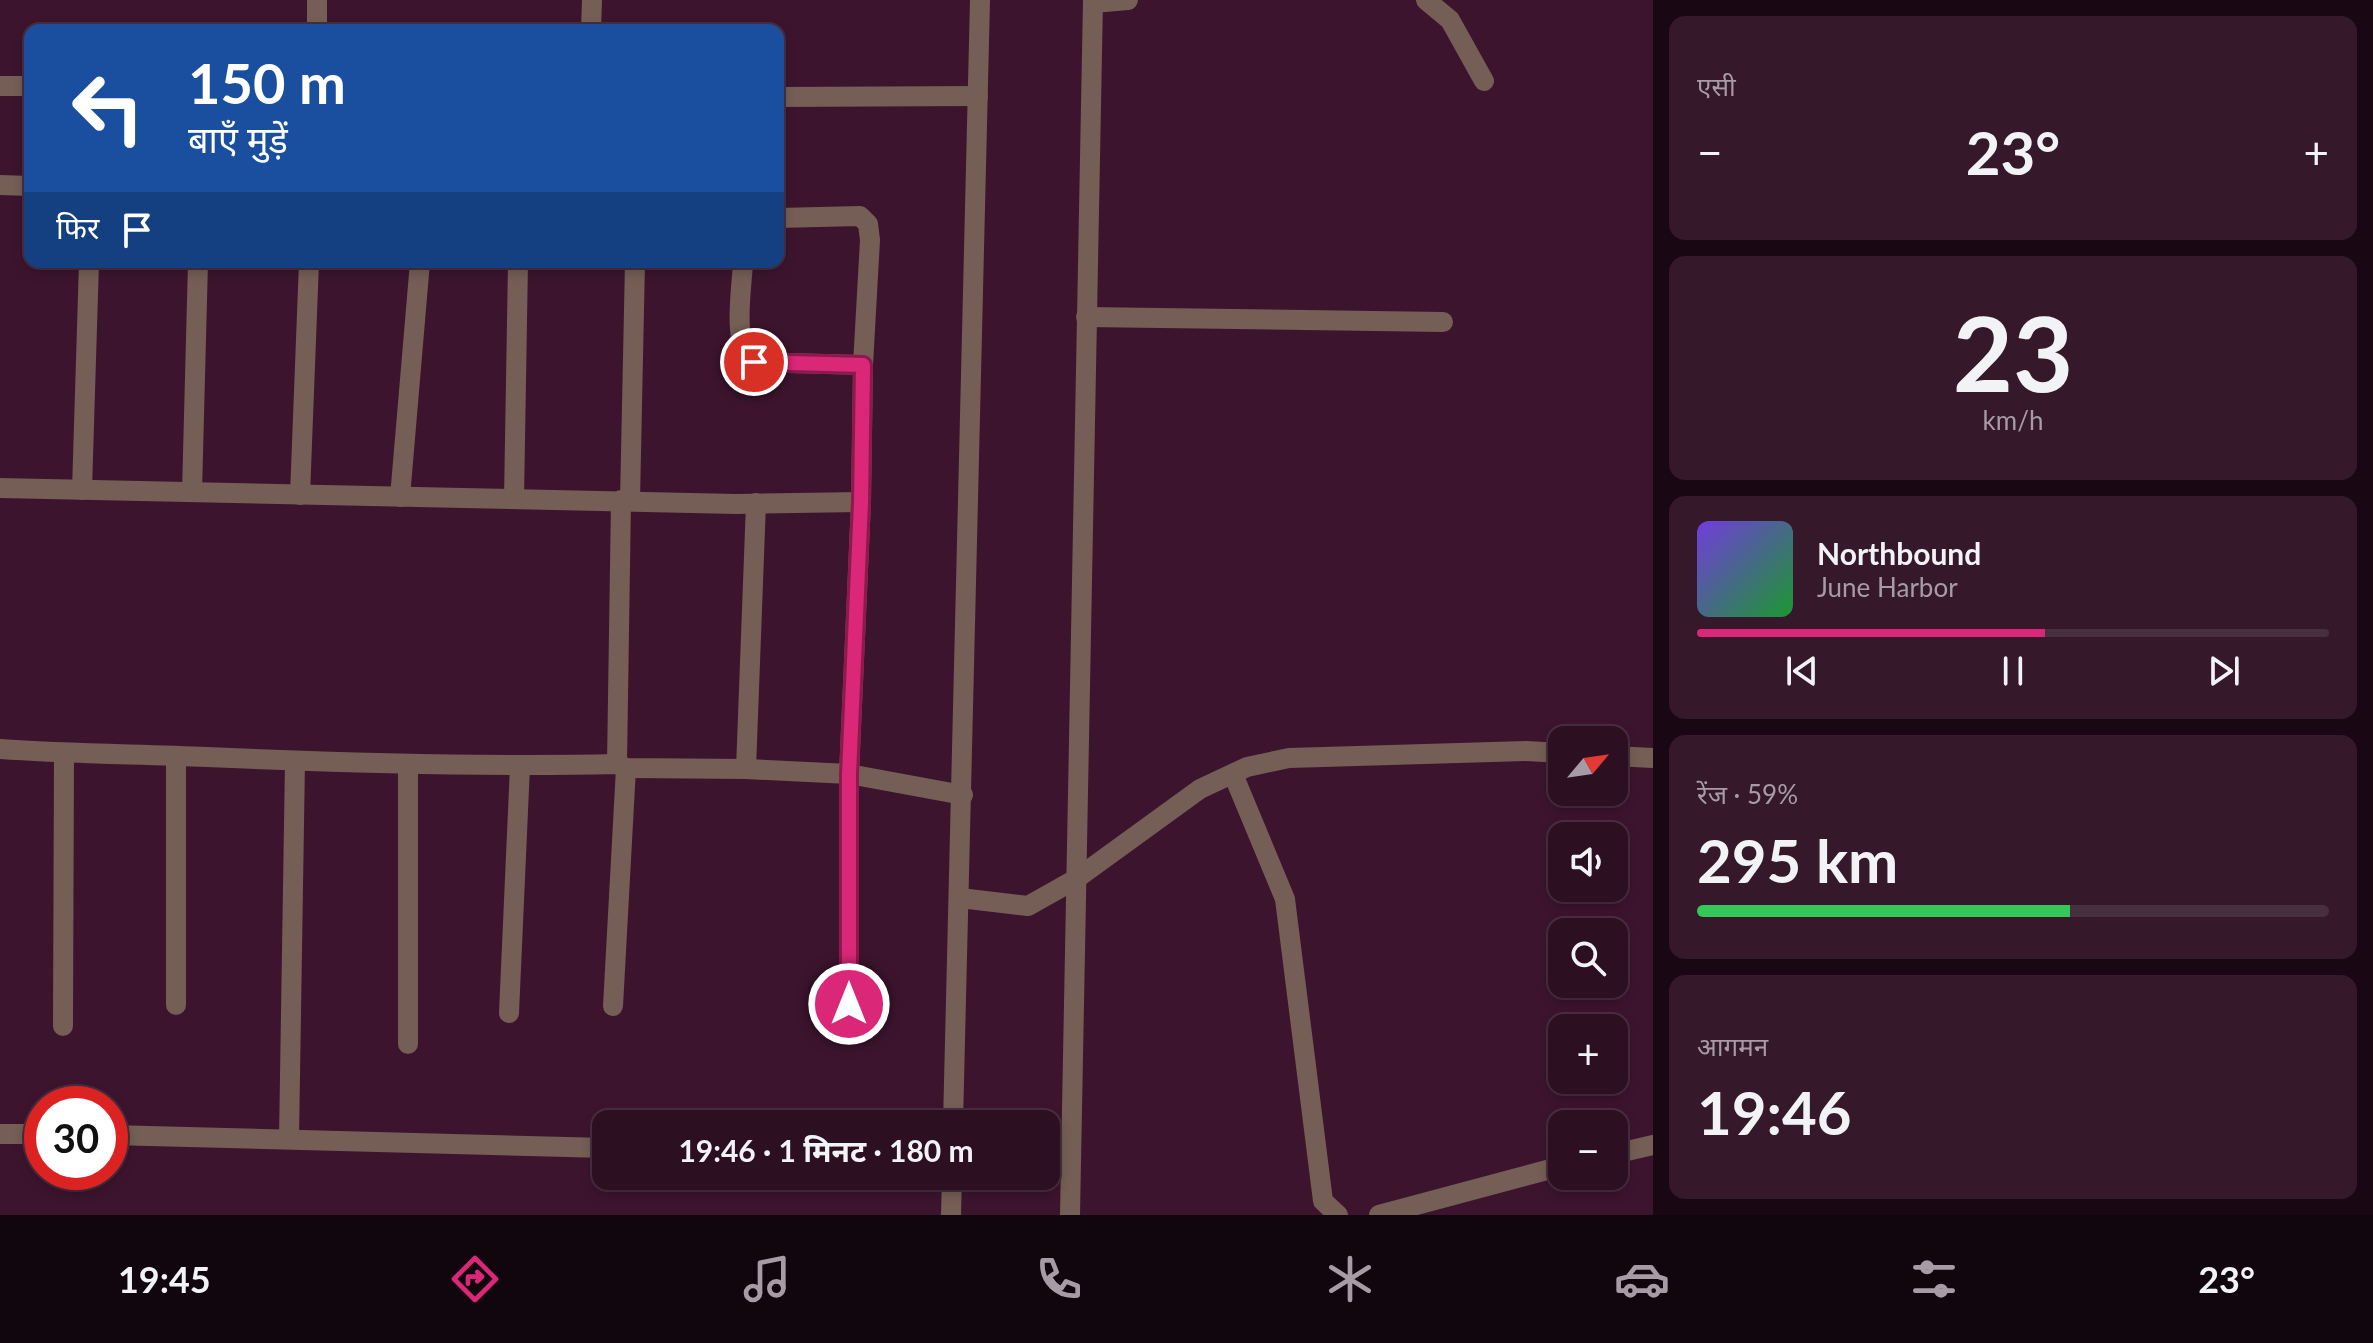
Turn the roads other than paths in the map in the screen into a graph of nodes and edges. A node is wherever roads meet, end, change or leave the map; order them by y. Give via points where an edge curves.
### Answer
1 (317, 0) edge
2 (592, 0) edge
3 (980, 0) edge
4 (1128, 0) edge
5 (1426, 0) edge
6 (1093, 2) edge
7 (317, 24) edge
8 (591, 24) edge
9 (1484, 81) dead end
10 (0, 86) edge
11 (24, 86) edge
12 (978, 96) junction
13 (784, 97) edge
14 (0, 185) edge
15 (24, 186) edge
16 (784, 218) edge
17 (89, 268) edge
18 (198, 268) edge
19 (309, 268) edge
20 (419, 268) edge
21 (518, 268) edge
22 (635, 268) edge
23 (743, 268) edge
24 (1086, 317) junction
25 (1443, 322) dead end
26 (863, 365) junction
27 (0, 488) edge
28 (82, 490) junction
29 (192, 492) junction
30 (300, 495) junction
31 (400, 497) junction
32 (514, 499) junction
33 (626, 500) junction
34 (861, 502) junction
35 (756, 503) junction
36 (0, 749) edge
37 (1548, 752) edge
38 (64, 754) junction
39 (176, 756) junction
40 (1628, 757) edge
41 (1653, 758) edge
42 (295, 761) junction
43 (408, 765) junction
44 (520, 766) junction
45 (621, 766) junction
46 (746, 769) junction
47 (849, 774) junction
48 (1233, 774) junction
49 (963, 795) junction
50 (1076, 879) junction
51 (960, 898) junction
52 (176, 1005) dead end
53 (613, 1006) dead end
54 (509, 1013) dead end
55 (63, 1026) dead end
56 (849, 1033) dead end
57 (408, 1044) dead end
58 (953, 1110) edge
59 (0, 1134) edge
60 (24, 1134) edge
61 (128, 1135) edge
62 (289, 1139) junction
63 (1653, 1145) edge
64 (592, 1148) edge
65 (1628, 1151) edge
66 (1548, 1170) edge
67 (952, 1190) edge
68 (951, 1215) edge
69 (1070, 1215) edge
70 (1338, 1215) edge
71 (1379, 1215) edge

1 - 7 street
2 - 8 street
3 - 12 street
4 - 6 street
5 - 9 street via 1450,20
6 - 24 street
10 - 11 street
12 - 13 street
12 - 49 street
14 - 15 street
16 - 26 street via 860,216 868,224
17 - 28 street
18 - 29 street
19 - 30 street
20 - 31 street
21 - 32 street
22 - 33 street
23 - 26 street via 740,343 748,358
24 - 25 street
24 - 50 street
26 - 34 street
27 - 28 street
28 - 29 street
29 - 30 street
30 - 31 street
31 - 32 street
32 - 33 street
33 - 35 street
33 - 45 street
34 - 35 street
34 - 47 street
35 - 46 street
36 - 38 street
37 - 48 street via 1289,758
38 - 39 street
38 - 55 street
39 - 42 street
39 - 52 street
40 - 41 street
42 - 43 street
42 - 62 street
43 - 44 street
43 - 57 street
44 - 45 street
44 - 54 street
45 - 46 street
45 - 53 street
46 - 47 street
47 - 49 street
47 - 56 street
48 - 50 street via 1200,789
48 - 70 street via 1285,899 1323,1201
49 - 51 street
50 - 51 street via 1028,906
50 - 69 street
51 - 58 street
59 - 60 street
61 - 62 street
62 - 64 street
63 - 65 street
66 - 71 street
67 - 68 street

